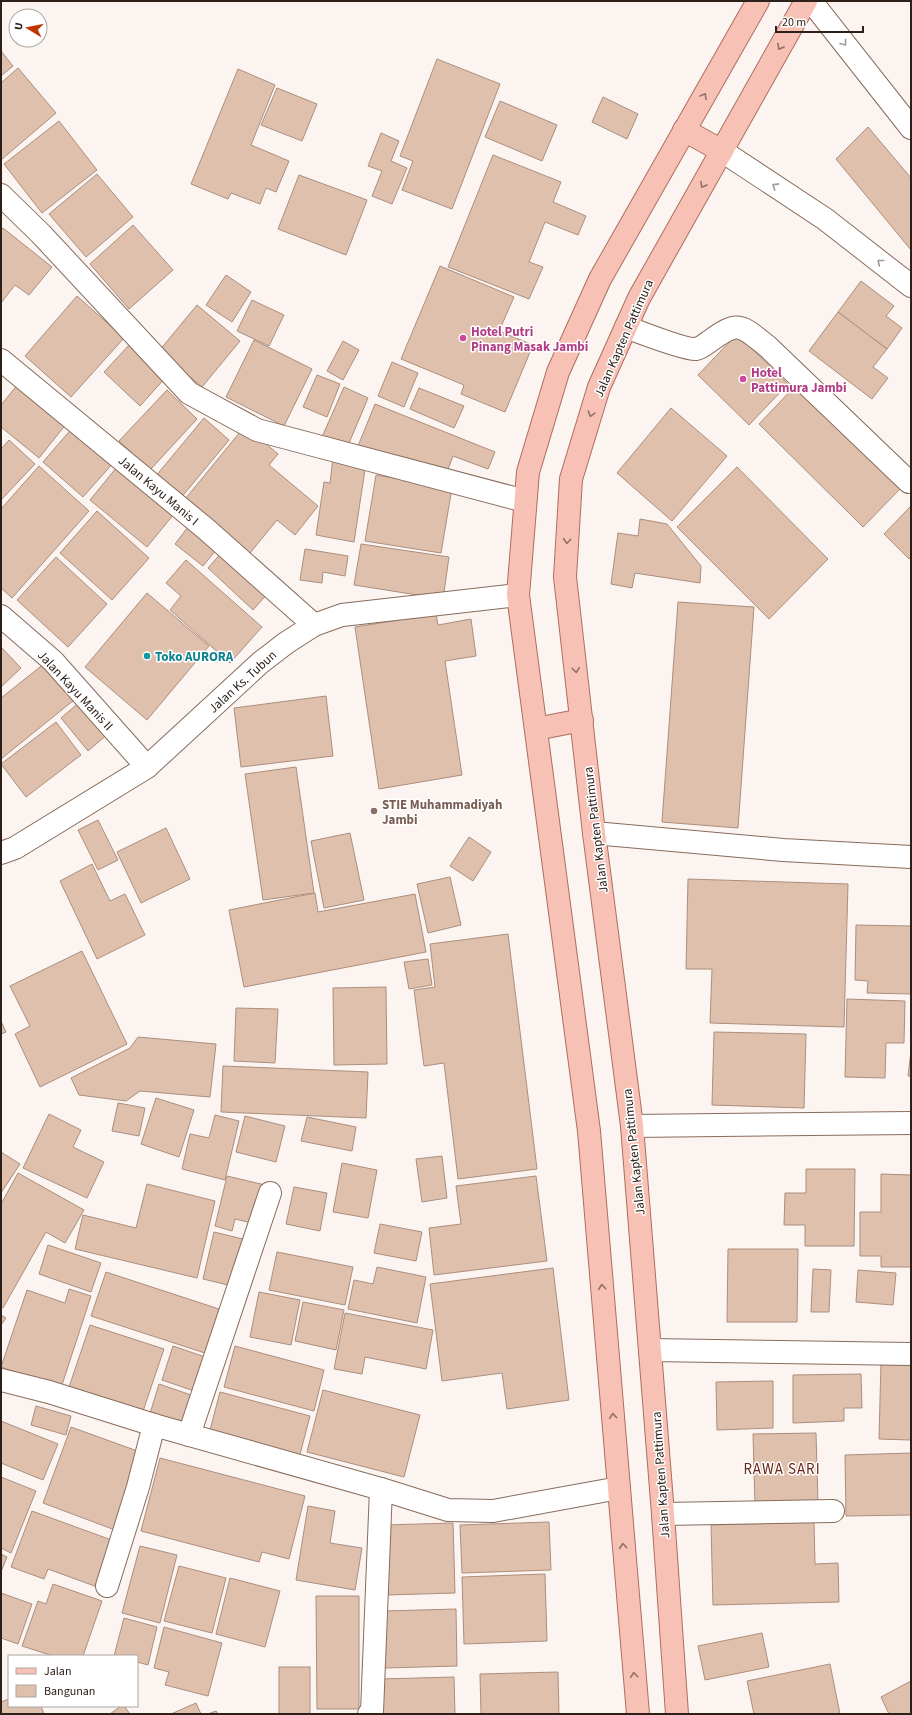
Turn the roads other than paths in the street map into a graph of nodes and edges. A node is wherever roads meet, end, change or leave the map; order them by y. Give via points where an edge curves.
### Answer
1 (758, 1) edge
2 (806, 1) edge
3 (811, 1) edge
4 (911, 128) edge
5 (684, 130) junction
6 (722, 151) junction
7 (1, 195) edge
8 (911, 286) edge
9 (626, 327) junction
10 (1, 360) edge
11 (909, 482) dead end
12 (525, 501) junction
13 (518, 595) junction
14 (1, 616) edge
15 (314, 625) junction
16 (582, 720) junction
17 (536, 729) junction
18 (147, 767) junction
19 (594, 833) junction
20 (1, 853) edge
21 (911, 857) edge
22 (911, 1123) edge
23 (632, 1126) junction
24 (270, 1193) dead end
25 (650, 1350) junction
26 (911, 1354) edge
27 (1, 1380) edge
28 (154, 1425) junction
29 (189, 1435) junction
30 (618, 1488) junction
31 (381, 1489) junction
32 (833, 1511) dead end
33 (663, 1514) junction
34 (107, 1586) dead end
35 (371, 1713) edge
36 (638, 1714) edge
37 (677, 1714) edge

5 -> 1 main road
2 -> 6 main road, Jalan Kapten Pattimura
3 -> 4 street
5 - 6 main road
5 - 12 main road via 600,279 558,372 528,472
8 -> 6 street via 825,219
6 -> 9 main road, Jalan Kapten Pattimura via 639,298
7 - 12 street via 41,234 189,393 257,430
9 - 11 street via 696,349 726,330 737,326 747,330 767,346
9 -> 16 main road, Jalan Kapten Pattimura via 599,387 571,480 565,577
10 - 15 street, Jalan Kayu Manis I via 206,529
12 - 13 main road
13 - 15 street, Jalan Ks. Tubun via 342,615
13 - 17 main road
14 - 18 street, Jalan Kayu Manis II via 53,661
15 - 18 street, Jalan Ks. Tubun via 260,664
16 - 17 main road
16 - 19 main road, Jalan Kapten Pattimura
30 -> 17 main road via 589,1131
18 - 20 street, Jalan Ks. Tubun via 15,848
19 - 21 street via 783,850
19 - 23 main road, Jalan Kapten Pattimura
22 - 23 street
23 - 25 main road, Jalan Kapten Pattimura
24 - 29 street
25 - 26 street
25 - 33 main road, Jalan Kapten Pattimura
27 - 28 street via 49,1392
28 - 29 street
28 - 34 street via 138,1487
29 - 31 street
30 - 31 street via 493,1511 448,1510
36 -> 30 main road
31 - 35 street
32 - 33 street
33 - 37 main road, Jalan Kapten Pattimura

